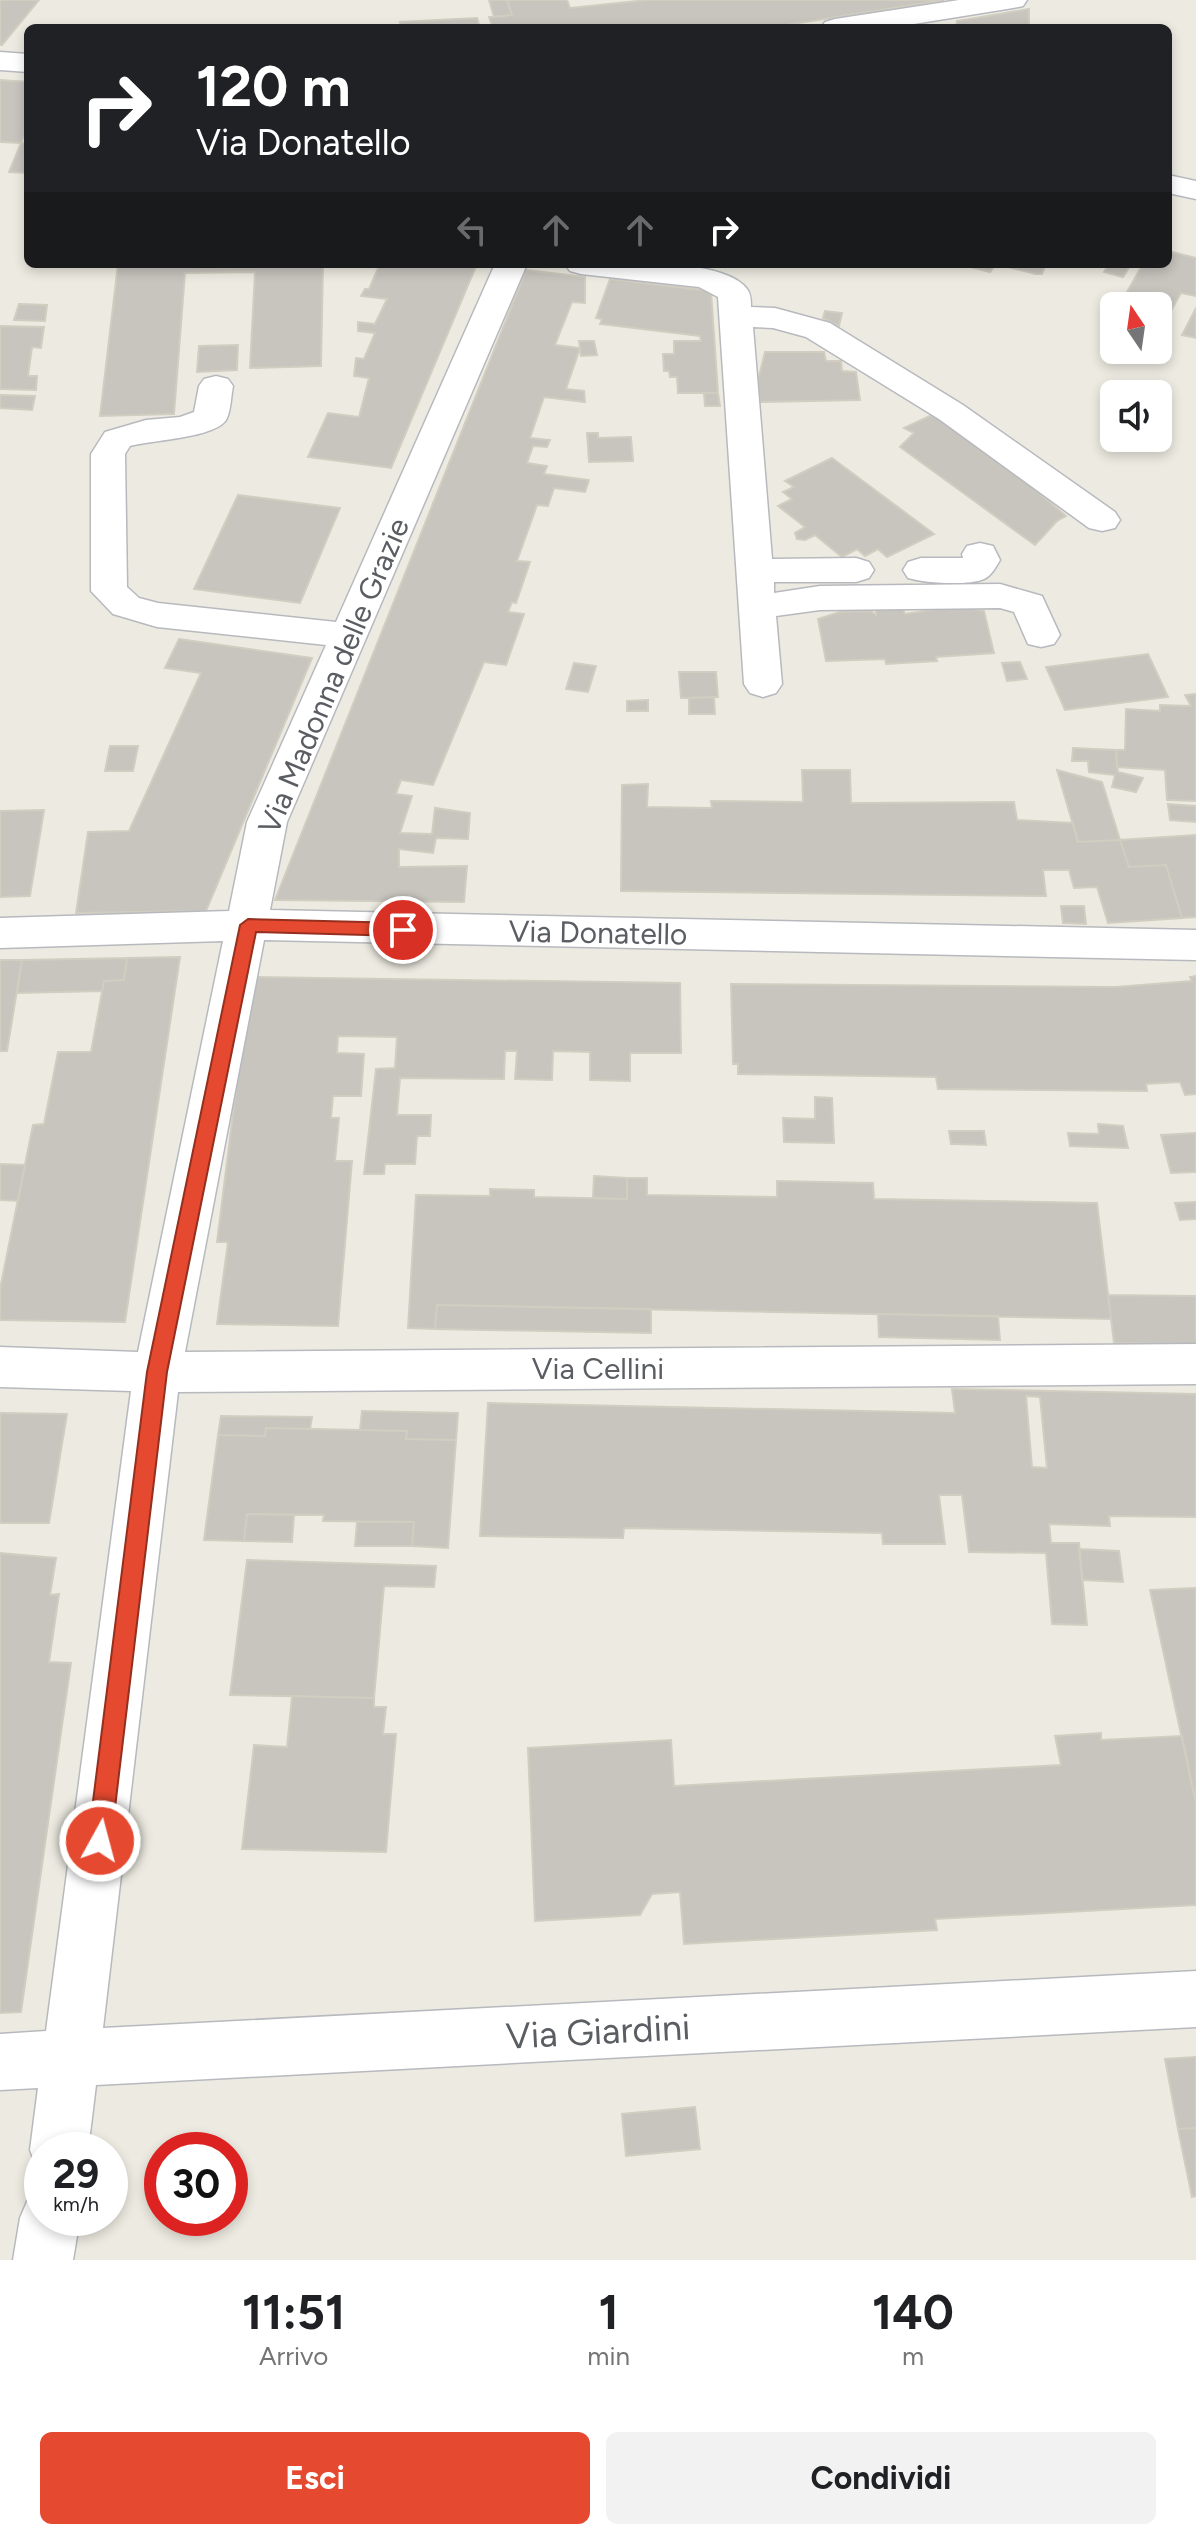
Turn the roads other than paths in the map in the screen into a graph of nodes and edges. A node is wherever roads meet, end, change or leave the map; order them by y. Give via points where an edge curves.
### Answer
1 (1013, 0) edge
2 (860, 24) edge
3 (0, 61) edge
4 (24, 63) edge
5 (1172, 185) edge
6 (1196, 190) edge
7 (509, 268) edge
8 (617, 268) edge
9 (736, 316) junction
10 (216, 386) dead end
11 (1102, 520) dead end
12 (980, 554) dead end
13 (755, 571) junction
14 (757, 607) junction
15 (349, 635) junction
16 (1041, 635) dead end
17 (763, 684) dead end
18 (248, 925) junction
19 (0, 933) edge
20 (1196, 945) edge
21 (1196, 1364) edge
22 (0, 1367) edge
23 (157, 1372) junction
24 (1196, 1999) edge
25 (73, 2059) junction
26 (0, 2062) edge
27 (62, 2132) edge
28 (47, 2236) edge
29 (43, 2260) edge

1 - 2 street
3 - 4 street
5 - 6 street
7 - 15 street, Via Madonna delle Grazie
8 - 9 street via 707,278 725,285 734,293
9 - 11 street via 775,318 818,330 951,412
9 - 13 street
10 - 15 street via 210,418 117,439 108,454 109,591 126,606 157,615
12 - 13 street via 974,570
13 - 14 street
14 - 16 street via 820,598 1000,596 1029,604
14 - 17 street
15 - 18 street, Via Madonna delle Grazie via 267,822
18 - 19 street, Via Donatello
18 - 20 street, Via Donatello
18 - 23 street, Via Madonna delle Grazie
21 - 23 street, Via Cellini
22 - 23 street, Via Cellini
23 - 25 street, Via Madonna delle Grazie
24 - 25 street, Via Giardini
25 - 26 street, Via Giardini
25 - 27 street, Via Madonna delle Grazie
28 - 29 street

